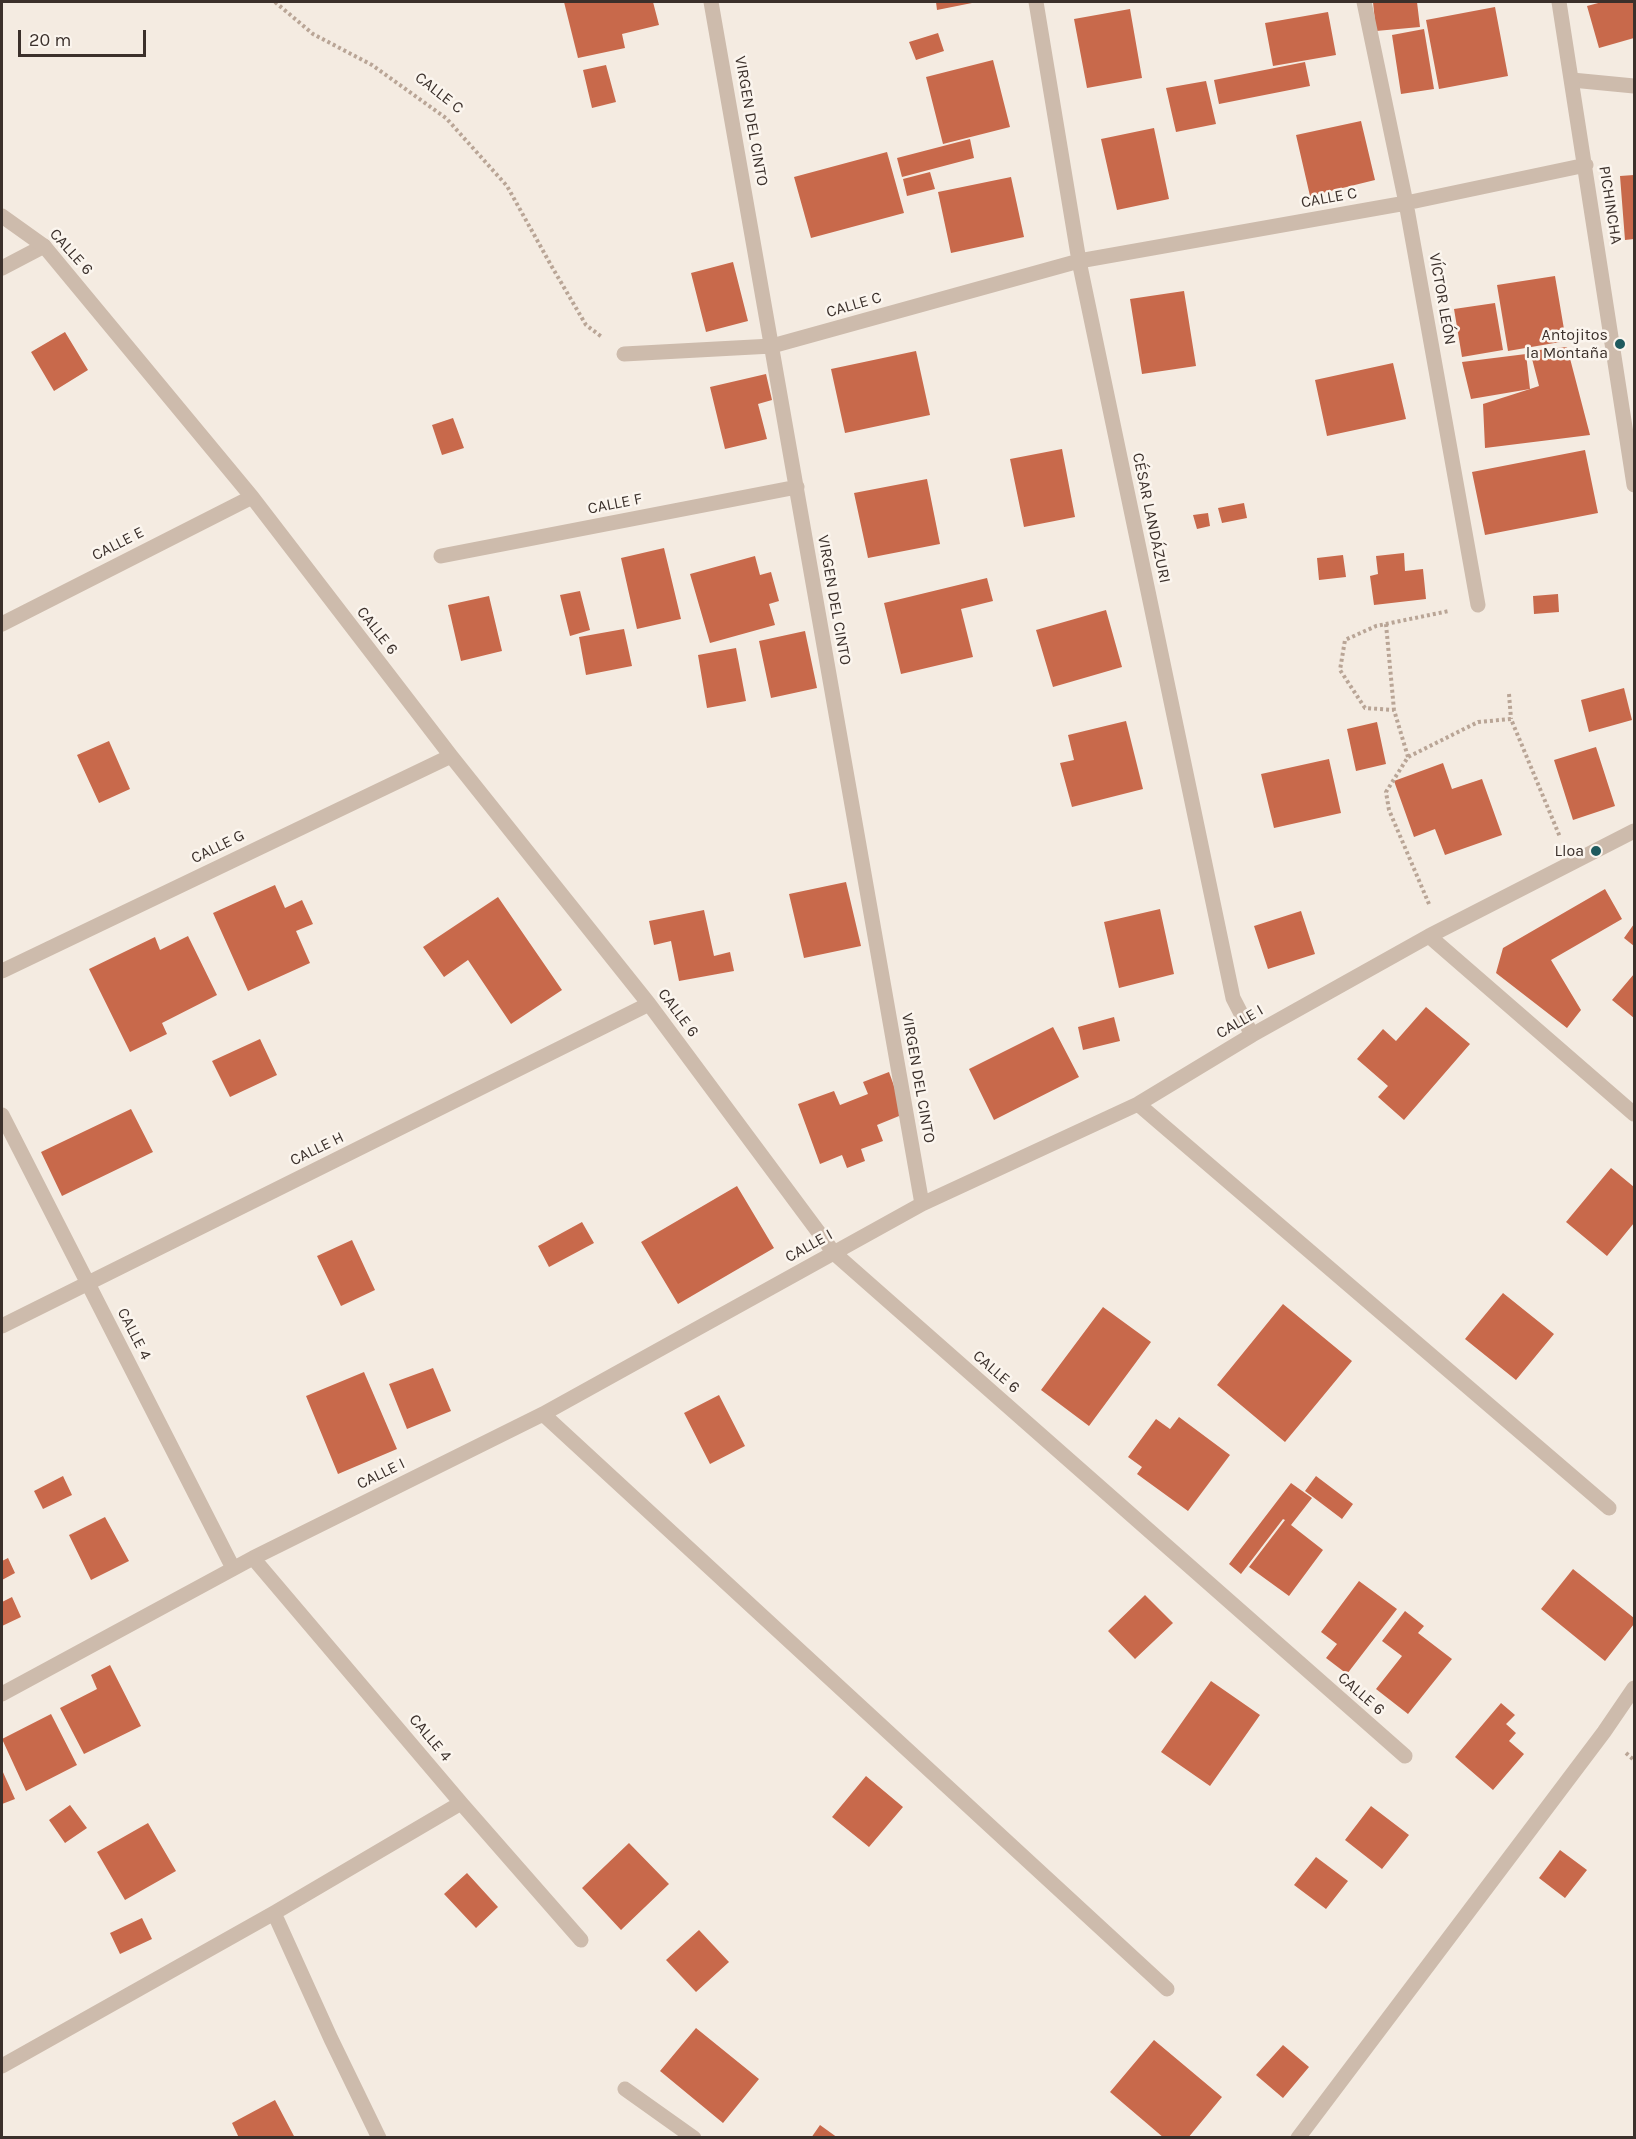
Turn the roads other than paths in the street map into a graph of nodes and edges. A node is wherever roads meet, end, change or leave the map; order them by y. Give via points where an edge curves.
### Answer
1 (711, 2) edge
2 (1036, 2) edge
3 (1364, 2) edge
4 (1560, 2) edge
5 (1572, 80) junction
6 (1635, 86) edge
7 (1586, 165) junction
8 (1406, 203) junction
9 (2, 216) edge
10 (44, 246) junction
11 (1079, 261) junction
12 (2, 268) edge
13 (772, 346) junction
14 (624, 354) road end
15 (1635, 485) edge
16 (796, 487) junction
17 (252, 497) junction
18 (441, 556) dead end
19 (1478, 605) road end
20 (2, 624) edge
21 (451, 756) junction
22 (1635, 831) edge
23 (1434, 933) junction
24 (2, 971) edge
25 (650, 1004) junction
26 (1252, 1035) junction
27 (1138, 1104) junction
28 (1635, 1114) edge
29 (2, 1115) edge
30 (922, 1204) junction
31 (834, 1253) junction
32 (88, 1283) junction
33 (2, 1326) edge
34 (543, 1414) junction
35 (1609, 1508) dead end
36 (253, 1558) junction
37 (233, 1568) junction
38 (1635, 1688) edge
39 (2, 1694) edge
40 (1404, 1756) dead end
41 (461, 1803) junction
42 (274, 1913) junction
43 (581, 1940) dead end
44 (1167, 1989) dead end
45 (2, 2066) edge
46 (625, 2089) dead end
47 (379, 2138) edge
48 (694, 2138) edge
49 (1298, 2138) edge

1 - 13 street, VIRGEN DEL CINTO
2 - 11 street, CÉSAR LANDÁZURI
3 - 8 street, VÍCTOR LEÓN
4 - 5 street, PICHINCHA
5 - 6 street
5 - 7 street, PICHINCHA
7 - 8 street, CALLE C
7 - 15 street, PICHINCHA
8 - 11 street, CALLE C
8 - 19 street, VÍCTOR LEÓN
9 - 10 street, CALLE 6
10 - 12 street
10 - 17 street, CALLE 6
11 - 13 street, CALLE C
11 - 26 street, CÉSAR LANDÁZURI via 1233,998
13 - 14 street, CALLE C
13 - 16 street, VIRGEN DEL CINTO
16 - 18 street, CALLE F
16 - 30 street, VIRGEN DEL CINTO
17 - 20 street, CALLE E
17 - 21 street, CALLE 6
21 - 24 street, CALLE G
21 - 25 street, CALLE 6
22 - 23 street, CALLE I
23 - 26 street, CALLE I
23 - 28 street
25 - 31 street, CALLE 6
25 - 32 street, CALLE H
26 - 27 street, CALLE I
27 - 30 street, CALLE I
27 - 35 street
29 - 32 street, CALLE 4
30 - 31 street, CALLE I
31 - 34 street, CALLE I
31 - 40 street, CALLE 6
32 - 33 street, CALLE H
32 - 37 street, CALLE 4
34 - 36 street, CALLE I
34 - 44 street
36 - 37 street, CALLE I
36 - 41 street, CALLE 4
37 - 39 street, CALLE I
38 - 49 street
41 - 42 street
41 - 43 street, CALLE 4
42 - 45 street
42 - 47 street
46 - 48 street

